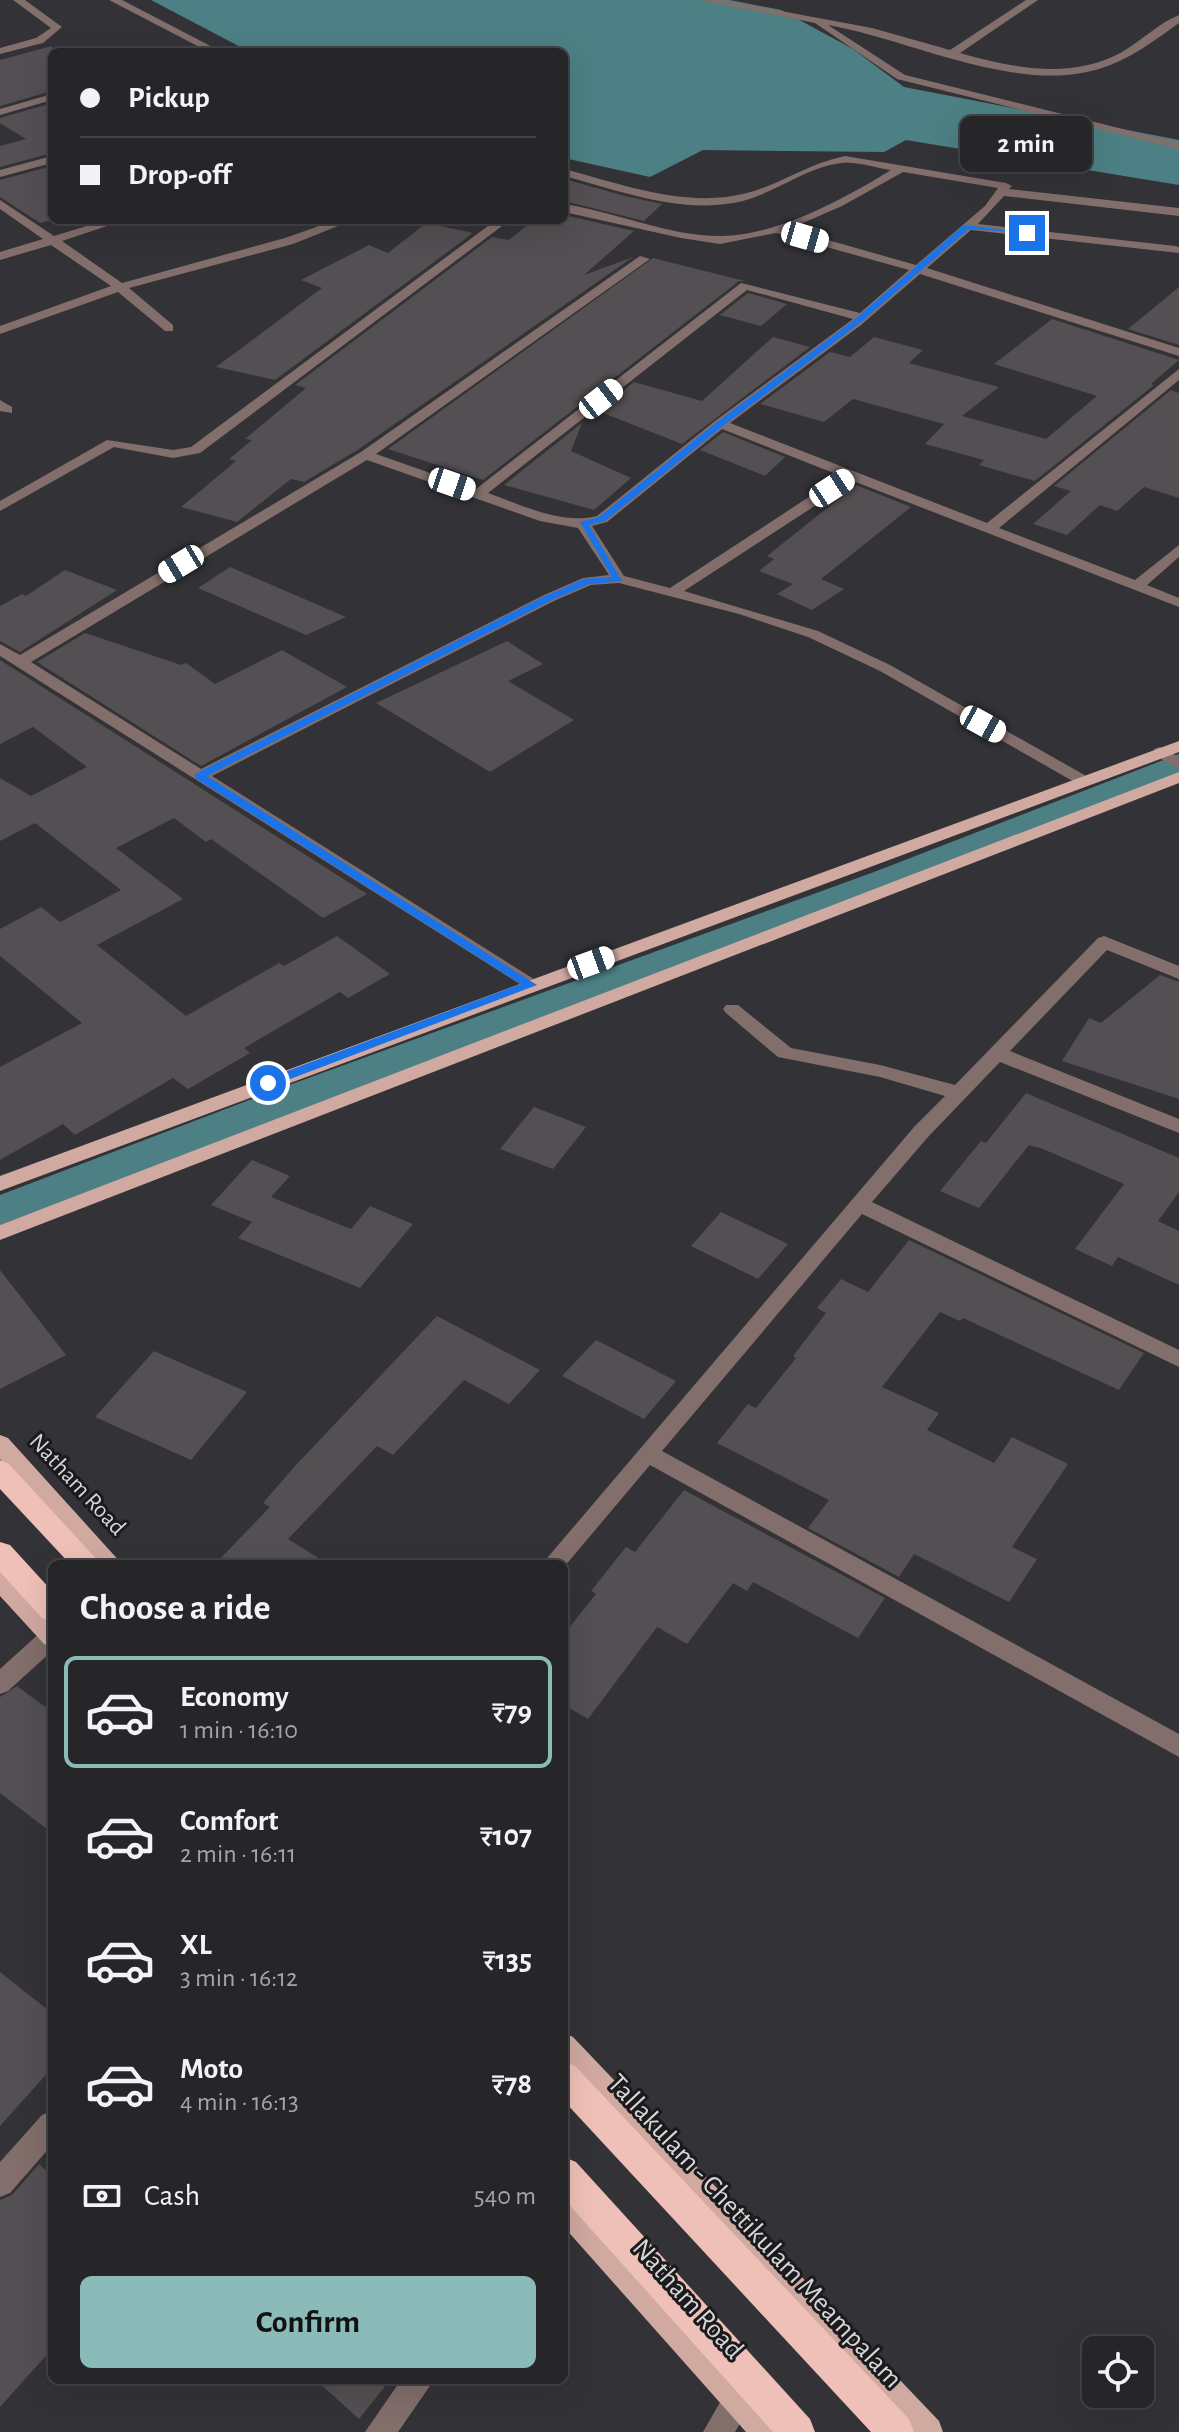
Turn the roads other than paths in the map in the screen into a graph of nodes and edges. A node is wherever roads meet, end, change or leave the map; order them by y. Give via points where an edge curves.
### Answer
1 (18, 0) edge
2 (114, 0) edge
3 (706, 0) edge
4 (1033, 0) edge
5 (1179, 18) edge
6 (815, 22) junction
7 (209, 48) edge
8 (0, 51) edge
9 (953, 53) junction
10 (48, 98) edge
11 (0, 112) edge
12 (1179, 146) edge
13 (48, 160) edge
14 (900, 169) junction
15 (568, 173) edge
16 (0, 174) edge
17 (1001, 192) junction
18 (0, 204) edge
19 (568, 209) edge
20 (1179, 212) edge
21 (105, 224) edge
22 (336, 224) edge
23 (499, 224) edge
24 (967, 226) junction
25 (776, 229) junction
26 (54, 239) junction
27 (1178, 253) edge
28 (0, 256) edge
29 (644, 259) dead end
30 (918, 269) junction
31 (120, 287) junction
32 (862, 317) junction
33 (169, 328) dead end
34 (0, 330) edge
35 (1179, 352) edge
36 (1179, 373) edge
37 (720, 424) junction
38 (366, 455) junction
39 (852, 475) junction
40 (480, 493) junction
41 (0, 507) edge
42 (583, 524) junction
43 (988, 529) junction
44 (1179, 549) edge
45 (619, 579) junction
46 (1136, 587) junction
47 (673, 592) junction
48 (1179, 603) edge
49 (0, 649) edge
50 (20, 662) junction
51 (1174, 760) edge
52 (199, 776) junction
53 (1082, 780) junction
54 (1179, 973) edge
55 (531, 985) junction
56 (732, 1009) dead end
57 (996, 1053) junction
58 (959, 1093) junction
59 (1179, 1126) edge
60 (0, 1184) edge
61 (860, 1205) junction
62 (0, 1233) edge
63 (1179, 1359) edge
64 (0, 1444) edge
65 (649, 1454) junction
66 (0, 1471) edge
67 (0, 1553) edge
68 (83, 1560) edge
69 (107, 1560) edge
70 (556, 1560) edge
71 (0, 1580) edge
72 (48, 1606) edge
73 (48, 1633) edge
74 (48, 1641) edge
75 (0, 1684) edge
76 (1179, 1746) edge
77 (568, 2050) edge
78 (568, 2081) edge
79 (48, 2129) edge
80 (568, 2178) edge
81 (0, 2183) edge
82 (568, 2210) edge
83 (416, 2384) edge
84 (738, 2401) junction
85 (380, 2432) edge
86 (718, 2432) edge
87 (766, 2432) edge
88 (797, 2432) edge
89 (896, 2432) edge
90 (928, 2432) edge

1 - 8 street via 57,27 42,39
2 - 7 street
3 - 6 street
4 - 9 street
5 - 9 street via 1134,50 1086,70 1029,69
6 - 9 street
6 - 12 street via 901,77
10 - 11 street
13 - 16 street
14 - 15 street via 861,161 829,162 752,195 704,200
14 - 17 street via 1006,186
14 - 25 street via 879,184
17 - 20 street
17 - 24 street
18 - 26 street
19 - 25 street via 723,241
21 - 26 street
22 - 31 street
23 - 41 street via 195,450 173,454 112,443
24 - 27 street
24 - 30 street
25 - 30 street
26 - 28 street
26 - 31 street
29 - 38 street
30 - 32 street
30 - 35 street
31 - 33 street
31 - 34 street
32 - 37 street
32 - 40 street via 745,286
36 - 43 street
37 - 39 street
37 - 42 street via 602,519
38 - 40 street
38 - 50 street
39 - 43 street
39 - 47 street
40 - 42 street via 545,518
42 - 45 street
43 - 46 street
44 - 46 street
45 - 47 street
45 - 52 street via 588,581 549,598
46 - 48 street
47 - 53 street via 813,634 885,668
49 - 50 street
50 - 52 street
51 - 53 main road
51 - 62 main road
52 - 55 street
53 - 55 main road
54 - 57 street via 1104,942
55 - 60 main road
56 - 58 street via 785,1053
57 - 58 street
57 - 59 street
58 - 61 street
61 - 63 street
61 - 65 street
64 - 69 main road, Natham Road
65 - 70 street
65 - 76 street
66 - 68 highway
67 - 72 highway
71 - 73 main road
74 - 75 street
77 - 90 main road
78 - 89 highway, Tallakulam - Chettikulam Meampalam
79 - 81 street
80 - 88 highway
82 - 84 main road, Natham Road
83 - 85 street
84 - 86 street
84 - 87 main road, Natham Road

